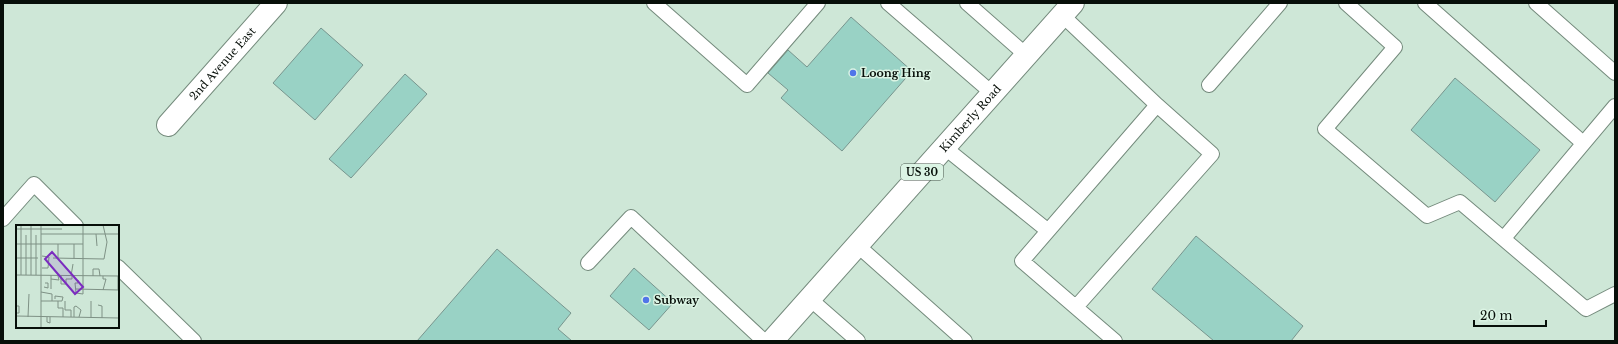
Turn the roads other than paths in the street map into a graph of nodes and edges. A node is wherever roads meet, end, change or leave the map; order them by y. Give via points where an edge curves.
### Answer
1 (276, 3) edge
2 (654, 3) edge
3 (818, 3) edge
4 (888, 3) edge
5 (967, 3) edge
6 (1280, 3) edge
7 (1346, 3) edge
8 (1425, 3) edge
9 (1536, 3) edge
10 (1067, 9) edge
11 (1026, 55) junction
12 (1615, 73) edge
13 (1209, 85) dead end
14 (992, 93) junction
15 (1157, 104) junction
16 (1615, 106) edge
17 (168, 125) dead end
18 (1583, 144) junction
19 (944, 147) junction
20 (3, 219) edge
21 (75, 225) edge
22 (1048, 230) junction
23 (1504, 238) junction
24 (858, 245) junction
25 (588, 263) dead end
26 (119, 268) edge
27 (1615, 294) edge
28 (810, 299) junction
29 (1076, 307) junction
30 (194, 341) edge
31 (764, 341) edge
32 (772, 341) edge
33 (858, 341) edge
34 (965, 341) edge
35 (1115, 341) edge

1 - 17 main road, 2nd Avenue East
2 - 3 lane via 747,85
4 - 14 lane
5 - 11 lane
6 - 13 lane
7 - 23 lane via 1395,47 1325,129 1427,216 1460,202
8 - 18 lane
9 - 12 lane
10 - 11 main road, Kimberly Road / US 30
10 - 15 lane
11 - 14 main road, Kimberly Road / US 30
14 - 19 main road, Kimberly Road / US 30
15 - 22 lane
15 - 29 lane via 1212,154
16 - 18 lane
18 - 23 lane
19 - 22 lane
19 - 24 main road, Kimberly Road / US 30
20 - 21 lane via 34,184
22 - 29 lane via 1022,261
23 - 27 lane via 1586,309
24 - 28 main road, Kimberly Road / US 30
24 - 34 lane
25 - 31 lane via 631,217
26 - 30 lane
28 - 32 main road, Kimberly Road / US 30
28 - 33 lane
29 - 35 lane

